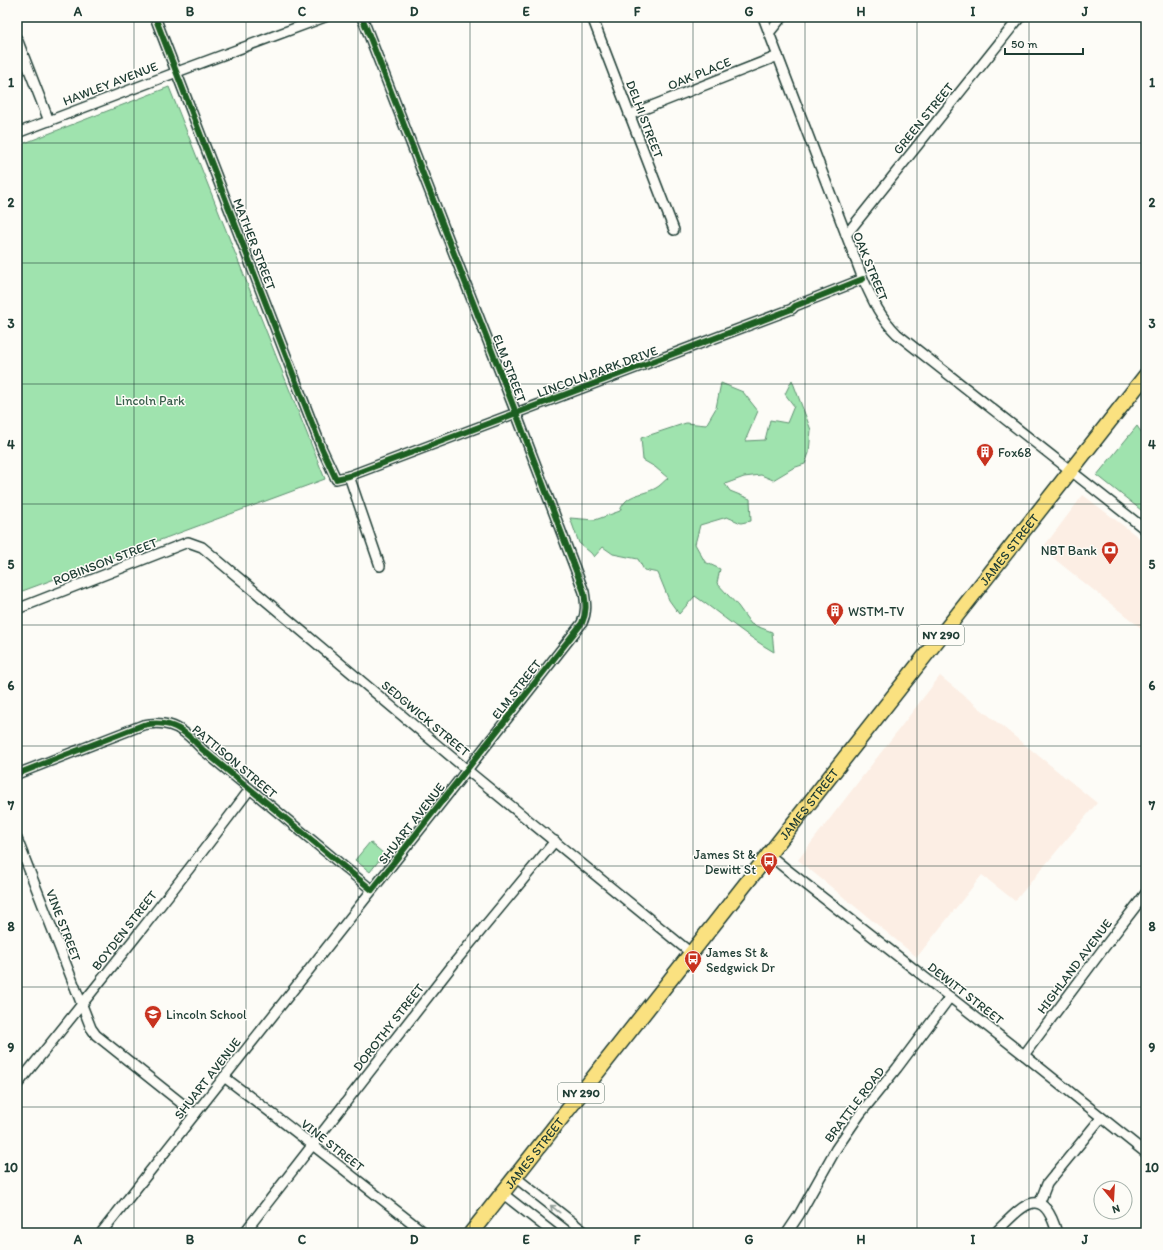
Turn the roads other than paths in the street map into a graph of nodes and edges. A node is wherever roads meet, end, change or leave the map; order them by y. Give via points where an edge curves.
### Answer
1 (155, 17) edge
2 (325, 17) edge
3 (362, 17) edge
4 (592, 17) edge
5 (763, 17) edge
6 (782, 17) edge
7 (1020, 17) edge
8 (769, 33) junction
9 (17, 39) edge
10 (778, 56) junction
11 (177, 72) junction
12 (629, 115) junction
13 (49, 121) junction
14 (17, 133) edge
15 (674, 230) dead end
16 (846, 235) junction
17 (863, 279) junction
18 (1146, 375) edge
19 (516, 413) junction
20 (1070, 470) junction
21 (349, 476) junction
22 (336, 479) joint
23 (1146, 530) edge
24 (202, 547) joint
25 (380, 566) dead end
26 (17, 609) edge
27 (467, 770) junction
28 (17, 774) edge
29 (250, 789) junction
30 (17, 839) edge
31 (555, 841) junction
32 (768, 854) junction
33 (372, 890) junction
34 (1146, 893) edge
35 (691, 953) junction
36 (950, 996) junction
37 (81, 1006) junction
38 (1024, 1054) junction
39 (224, 1077) junction
40 (17, 1085) edge
41 (195, 1114) junction
42 (1101, 1118) junction
43 (312, 1146) junction
44 (1146, 1153) edge
45 (515, 1177) junction
46 (502, 1193) junction
47 (1040, 1202) junction
48 (101, 1233) edge
49 (244, 1233) edge
50 (426, 1233) edge
51 (471, 1233) edge
52 (553, 1233) edge
53 (586, 1233) edge
54 (787, 1233) edge
55 (995, 1233) edge
56 (1057, 1233) edge

1 - 11 street, MATHER STREET
2 - 11 street, HAWLEY AVENUE
3 - 19 street, ELM STREET
4 - 12 street, DELHI STREET
5 - 8 street, OAK STREET
6 - 8 street
7 - 16 street, GREEN STREET
8 - 10 street, OAK STREET
9 - 13 street
10 - 12 street, OAK PLACE
10 - 16 street, OAK STREET
11 - 13 street, HAWLEY AVENUE
11 - 22 street, MATHER STREET
12 - 15 street, DELHI STREET
13 - 14 street, HAWLEY AVENUE
16 - 17 street, OAK STREET
17 - 19 street, LINCOLN PARK DRIVE via 777,315
17 - 20 street, OAK STREET via 875,307 897,334
18 - 20 main road, JAMES STREET / NY 290
19 - 21 street, LINCOLN PARK DRIVE
19 - 27 street, ELM STREET via 584,592 585,615 582,623
20 - 23 street, OAK STREET
20 - 32 main road, JAMES STREET / NY 290
21 - 22 street, LINCOLN PARK DRIVE
21 - 25 street
24 - 26 street, ROBINSON STREET via 188,542
24 - 27 street, SEDGWICK STREET
27 - 31 street, SEDGWICK STREET
27 - 33 street, SHUART AVENUE
28 - 29 street, PATTISON STREET via 154,723 182,730
29 - 33 street, PATTISON STREET
29 - 37 street, BOYDEN STREET
30 - 37 street, VINE STREET
31 - 35 street, SEDGWICK STREET
31 - 43 street, DOROTHY STREET via 455,962
32 - 35 main road, JAMES STREET / NY 290
32 - 36 street, DEWITT STREET
33 - 39 street, SHUART AVENUE
34 - 38 street, HIGHLAND AVENUE
35 - 45 main road, JAMES STREET / NY 290
36 - 38 street, DEWITT STREET
36 - 54 street, BRATTLE ROAD via 860,1114 836,1149
37 - 40 street, BOYDEN STREET
37 - 41 street, VINE STREET via 90,1028 96,1035
38 - 42 street, DEWITT STREET
39 - 41 street, SHUART AVENUE
39 - 43 street, VINE STREET
41 - 48 street, SHUART AVENUE
42 - 44 street, DEWITT STREET
42 - 47 street via 1047,1184
43 - 49 street, DOROTHY STREET
43 - 50 street, VINE STREET
45 - 46 main road, JAMES STREET / NY 290
53 -> 45 street
46 - 51 main road, JAMES STREET / NY 290
46 - 52 street
47 - 55 street via 1031,1202 1019,1209
47 - 56 street via 1047,1208

